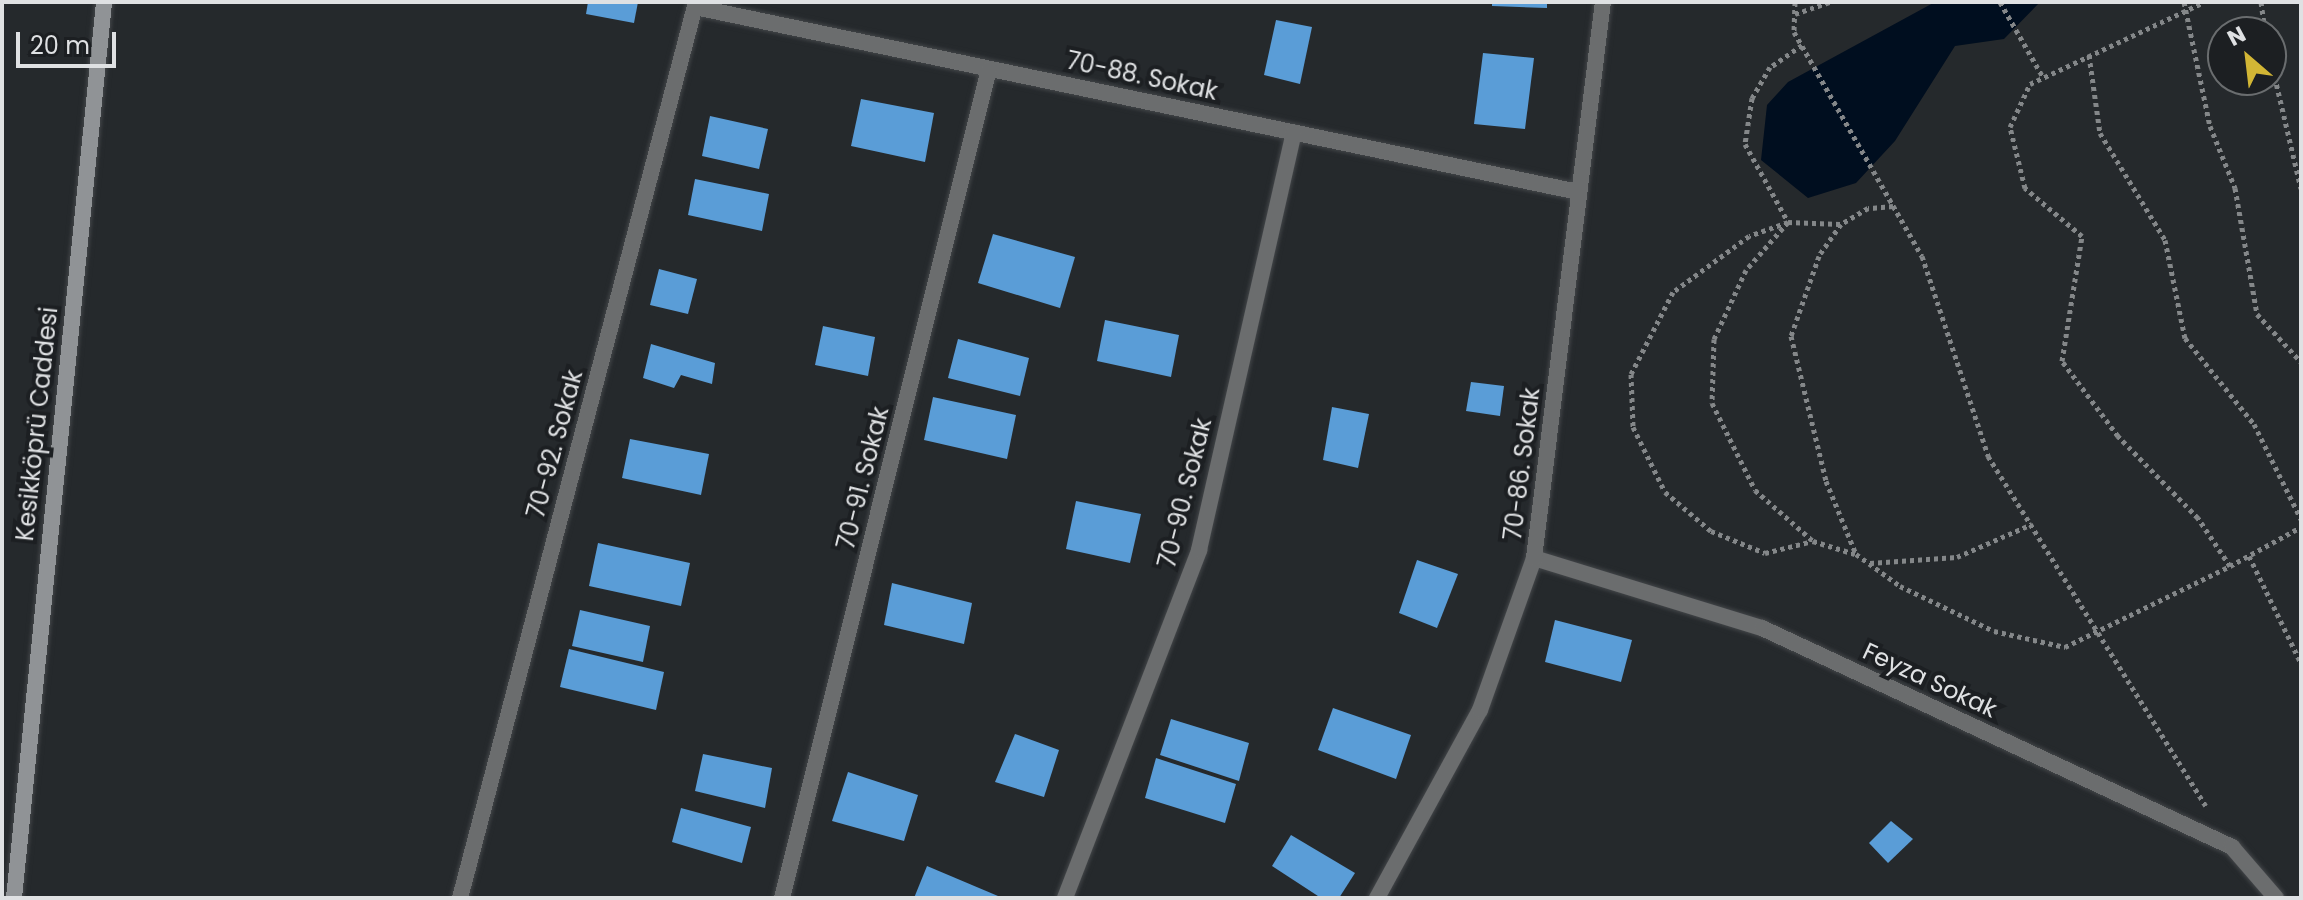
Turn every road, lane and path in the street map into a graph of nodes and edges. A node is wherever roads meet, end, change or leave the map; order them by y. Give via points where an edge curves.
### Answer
1 (104, 2) edge
2 (1603, 2) edge
3 (1795, 2) edge
4 (1830, 2) edge
5 (2000, 2) edge
6 (2204, 2) edge
7 (696, 5) edge
8 (2186, 5) edge
9 (1795, 14) junction
10 (1802, 45) junction
11 (2089, 55) junction
12 (989, 69) junction
13 (2043, 77) junction
14 (2279, 96) edge
15 (1294, 133) junction
16 (2301, 189) edge
17 (1578, 192) junction
18 (1893, 206) junction
19 (1788, 222) junction
20 (1841, 224) junction
21 (2301, 362) edge
22 (2301, 519) edge
23 (2032, 524) junction
24 (2301, 527) edge
25 (1813, 541) junction
26 (1856, 554) junction
27 (2249, 556) junction
28 (1534, 558) junction
29 (1869, 563) junction
30 (2230, 566) junction
31 (2098, 630) junction
32 (2301, 663) edge
33 (2232, 847) junction
34 (14, 898) edge
35 (460, 898) edge
36 (782, 898) edge
37 (1065, 898) edge
38 (1377, 898) edge
39 (2276, 898) edge

1 - 34 street, Kesikköprü Caddesi
2 - 17 street, 70-86. Sokak
3 - 9 path
4 - 9 path
5 - 13 path
6 - 8 path
7 - 12 street, 70-88. Sokak
7 - 35 street, 70-92. Sokak
8 - 11 path
8 - 21 path via 2210,126 2235,188 2257,314
9 - 10 path
10 - 18 path
10 - 19 path via 1770,67 1752,98 1745,144
11 - 13 path
11 - 22 path via 2100,133 2165,240 2185,338 2254,424
12 - 15 street, 70-88. Sokak
12 - 36 street, 70-91. Sokak
13 - 30 path via 2030,84 2010,127 2025,188 2082,236 2062,361 2118,436 2198,518
14 - 16 path
15 - 17 street, 70-88. Sokak
15 - 37 street, 70-90. Sokak via 1199,550
17 - 28 street, 70-86. Sokak
18 - 20 path via 1868,208
18 - 23 path via 1922,256 1988,456
19 - 20 path
19 - 25 path via 1746,270 1714,339 1712,403 1755,490
19 - 25 path via 1749,236 1673,292 1631,374 1633,427 1665,492 1711,531 1765,553
20 - 26 path via 1819,256 1791,336 1826,481
23 - 29 path via 1957,557
23 - 31 path
24 - 27 path
25 - 26 path
26 - 29 path
27 - 30 path
27 - 32 path
28 - 33 street, Feyza Sokak via 1762,628
28 - 38 street, 70-86. Sokak via 1480,710
29 - 31 path via 1994,631 2065,647
30 - 31 path
31 - 33 path
33 - 39 street, Feyza Sokak

